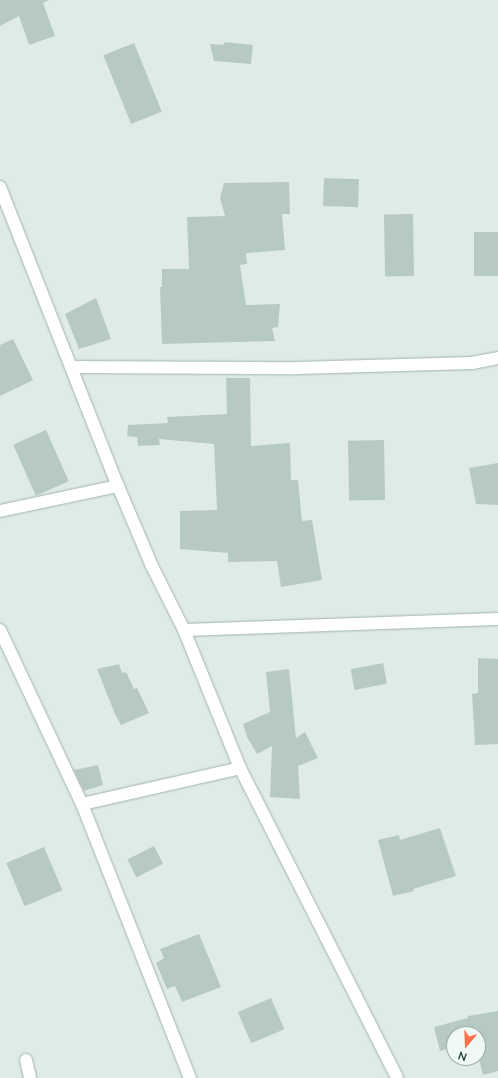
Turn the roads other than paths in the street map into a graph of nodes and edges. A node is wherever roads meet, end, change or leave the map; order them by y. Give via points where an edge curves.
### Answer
1 (0, 187) edge
2 (498, 358) edge
3 (72, 367) junction
4 (118, 486) junction
5 (0, 511) edge
6 (498, 619) edge
7 (0, 630) edge
8 (184, 630) junction
9 (240, 768) junction
10 (82, 804) junction
11 (26, 1060) dead end
12 (30, 1078) edge
13 (190, 1078) edge
14 (397, 1078) edge

1 - 3 street
2 - 3 street via 472,363 297,368
3 - 4 street
4 - 5 street
4 - 8 street via 152,566
6 - 8 street
7 - 10 street
8 - 9 street
9 - 10 street
9 - 14 street
10 - 13 street
11 - 12 street

